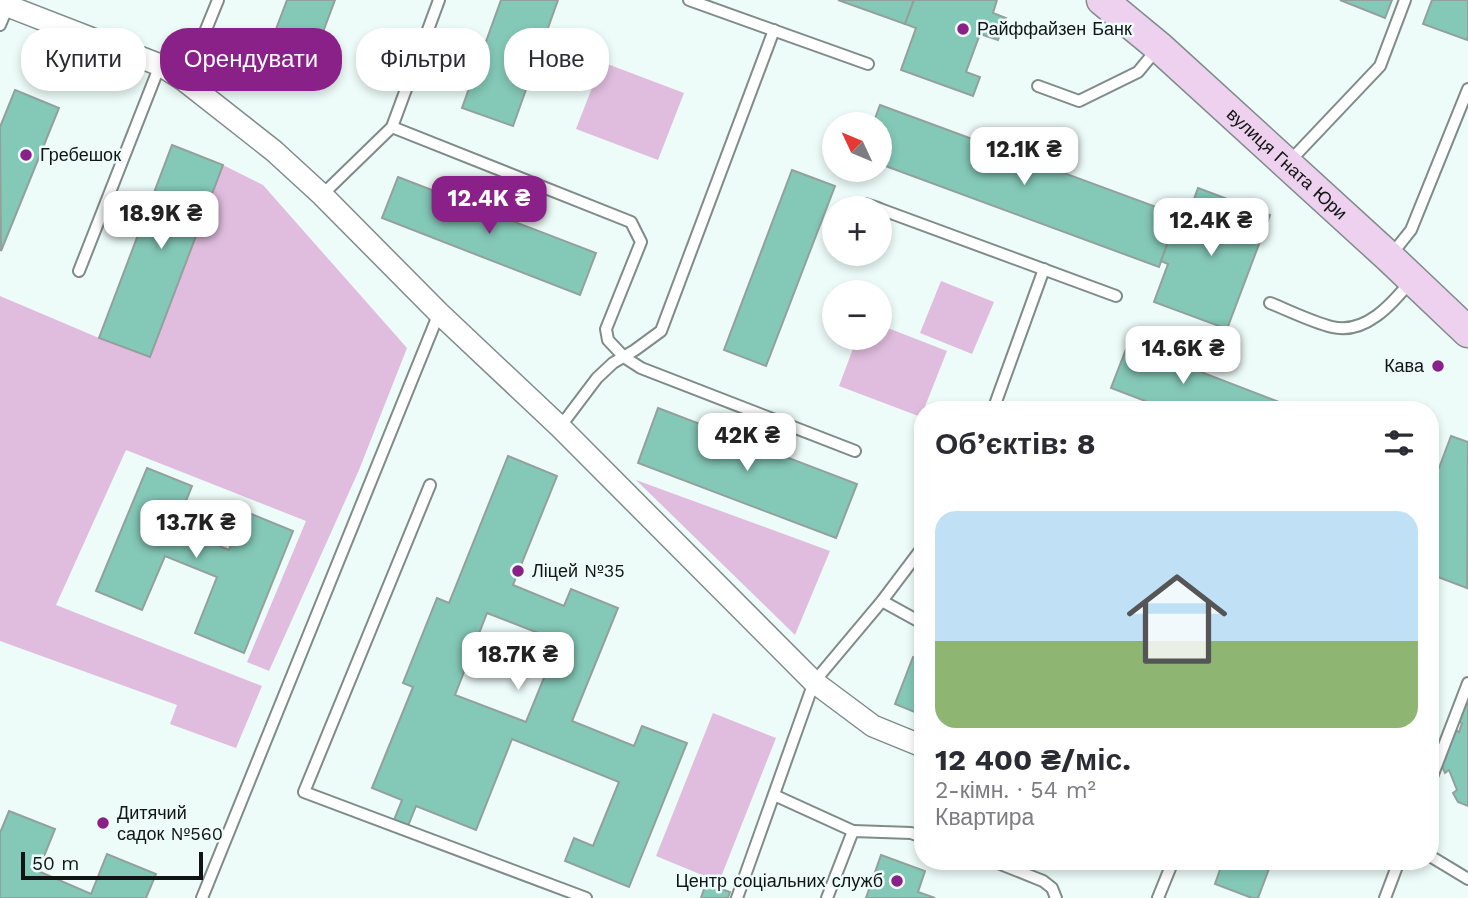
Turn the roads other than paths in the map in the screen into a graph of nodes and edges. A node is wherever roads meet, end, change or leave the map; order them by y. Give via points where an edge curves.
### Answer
1 (218, 0) edge
2 (439, 0) edge
3 (690, 0) edge
4 (1102, 0) edge
5 (1405, 0) edge
6 (3, 11) edge
7 (207, 28) edge
8 (774, 30) junction
9 (1159, 47) junction
10 (868, 64) dead end
11 (160, 65) joint
12 (1038, 86) dead end
13 (1468, 89) edge
14 (198, 91) edge
15 (392, 127) junction
16 (1287, 164) junction
17 (322, 195) junction
18 (892, 214) edge
19 (1389, 257) junction
20 (1044, 269) junction
21 (79, 271) dead end
22 (1413, 280) junction
23 (1116, 296) dead end
24 (1270, 303) dead end
25 (439, 313) junction
26 (1468, 332) edge
27 (624, 357) junction
28 (996, 401) edge
29 (559, 427) junction
30 (855, 451) dead end
31 (430, 485) dead end
32 (914, 559) edge
33 (882, 601) junction
34 (914, 620) edge
35 (814, 682) junction
36 (1468, 683) edge
37 (914, 743) edge
38 (1439, 759) edge
39 (774, 795) junction
40 (853, 831) junction
41 (914, 834) edge
42 (1439, 861) edge
43 (1016, 870) edge
44 (1169, 870) edge
45 (1396, 870) edge
46 (1468, 879) edge
47 (202, 898) edge
48 (586, 898) edge
49 (737, 898) edge
50 (827, 898) edge
51 (1056, 898) edge
52 (1158, 898) edge
53 (1385, 898) edge

1 - 7 lane
2 - 15 lane
3 - 8 lane
4 - 9 street, вулиця Гната Юри
5 - 16 lane via 1380,66
6 - 11 street
8 - 10 lane
8 - 27 lane via 660,331
9 - 12 lane via 1138,72 1079,102
9 - 16 street, вулиця Гната Юри
11 - 21 lane
13 - 19 lane via 1411,230
14 - 17 street
15 - 17 lane
15 - 27 lane via 631,222 641,242 606,329 608,341
16 - 19 street, вулиця Гната Юри
17 - 25 street
18 - 20 lane
19 - 22 street, вулиця Гната Юри
20 - 23 lane
20 - 28 lane
22 - 24 lane via 1376,317 1356,326 1335,328
22 - 26 street, вулиця Гната Юри
25 - 29 street
25 - 47 lane
27 - 29 lane via 597,378
27 - 30 lane via 641,368
29 - 35 street
31 - 48 lane via 304,792
32 - 33 lane
33 - 34 lane
33 - 35 lane
35 - 37 street via 873,726
35 - 39 lane
36 - 38 lane
39 - 40 lane
39 - 49 lane
40 - 41 lane
40 - 50 lane
42 - 46 lane
43 - 51 lane via 1044,881
44 - 52 lane
45 - 53 lane

